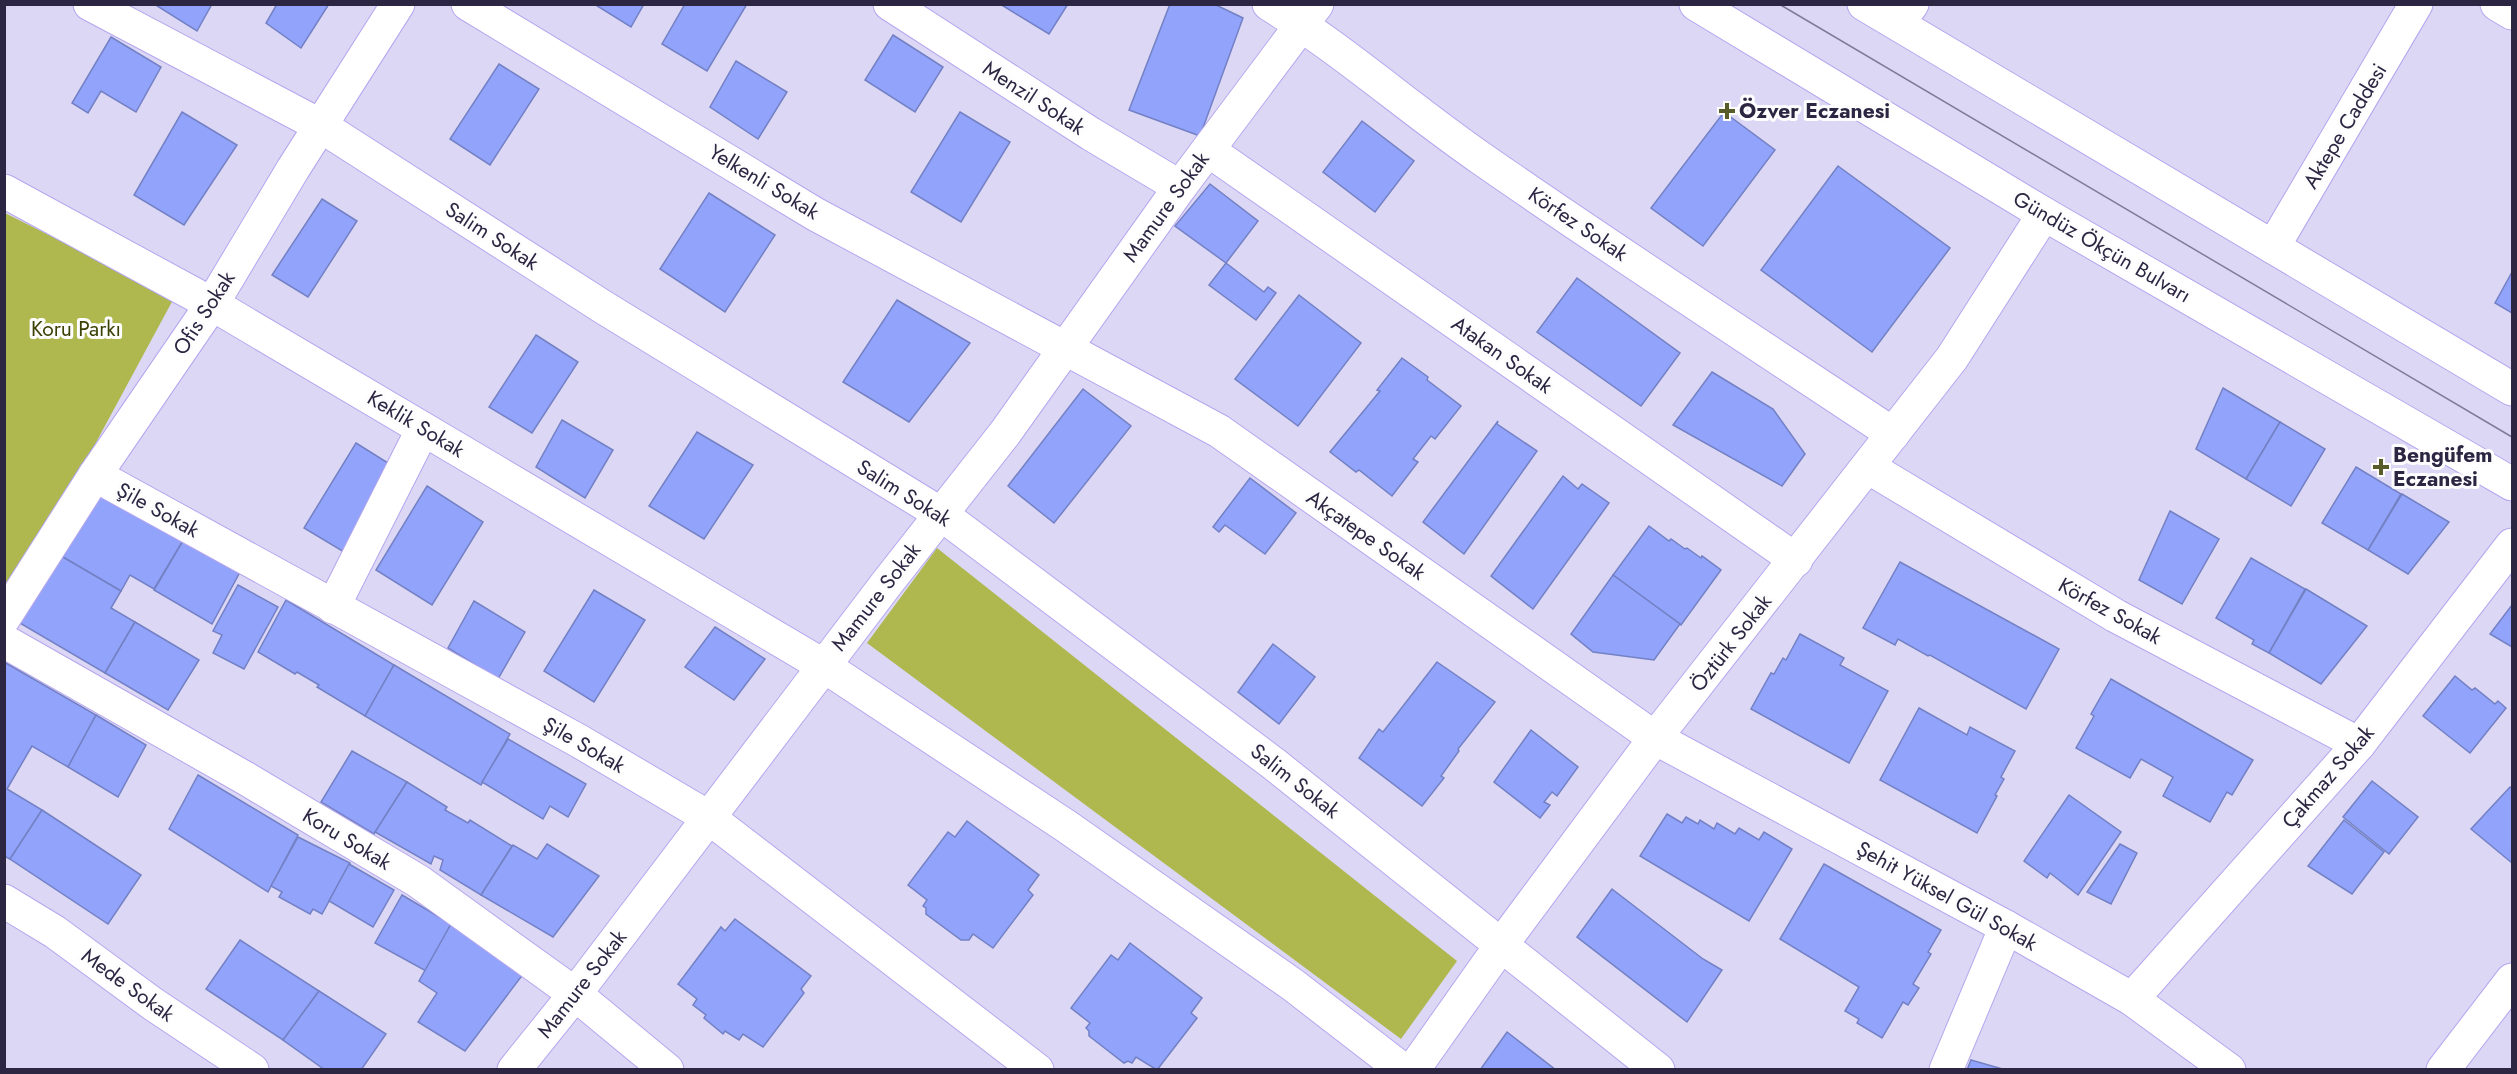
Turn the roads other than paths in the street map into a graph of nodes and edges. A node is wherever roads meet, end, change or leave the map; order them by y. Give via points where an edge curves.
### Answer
1 (90, 4) edge
2 (398, 4) edge
3 (468, 4) edge
4 (890, 4) edge
5 (1269, 4) edge
6 (1696, 4) edge
7 (1864, 4) edge
8 (2416, 4) edge
9 (2497, 4) edge
10 (2512, 13) edge
11 (1309, 14) edge
12 (1905, 14) edge
13 (321, 126) junction
14 (1208, 150) junction
15 (1180, 187) junction
16 (4, 191) edge
17 (2044, 214) junction
18 (2273, 247) junction
19 (212, 304) junction
20 (1066, 348) junction
21 (2512, 389) edge
22 (423, 429) junction
23 (1893, 434) junction
24 (1868, 467) junction
25 (94, 475) junction
26 (2512, 484) edge
27 (941, 514) junction
28 (2512, 545) edge
29 (1796, 560) junction
30 (333, 607) junction
31 (4, 618) edge
32 (4, 641) edge
33 (824, 666) junction
34 (1655, 738) junction
35 (2359, 744) junction
36 (708, 817) junction
37 (4, 901) edge
38 (2006, 927) junction
39 (1502, 944) junction
40 (2512, 981) edge
41 (575, 994) junction
42 (2132, 999) junction
43 (252, 1070) edge
44 (514, 1070) edge
45 (667, 1070) edge
46 (1037, 1070) edge
47 (1403, 1070) edge
48 (1413, 1070) edge
49 (1659, 1070) edge
50 (1946, 1070) edge
51 (2229, 1070) edge
52 (2443, 1070) edge

1 - 13 street, Salim Sokak
2 - 13 street, Ofis Sokak
3 - 20 street, Yelkenli Sokak via 815,214
4 - 15 street, Menzil Sokak via 1090,134
5 - 11 street, Körfez Sokak
6 - 17 street, Gündüz Ökçün Bulvarı
7 - 12 street
8 - 18 street, Aktepe Caddesi
9 - 10 street
11 - 14 street, Mamure Sokak
11 - 23 street, Körfez Sokak via 1440,129
12 - 18 street
13 - 19 street, Ofis Sokak
13 - 27 street, Salim Sokak via 603,308
14 - 15 street, Mamure Sokak
14 - 29 street, Atakan Sokak
15 - 20 street, Mamure Sokak
16 - 19 street, Keklik Sokak
17 - 23 street, Öztürk Sokak via 1952,358
17 - 26 street, Gündüz Ökçün Bulvarı
18 - 21 street
19 - 22 street, Keklik Sokak
19 - 25 street, Ofis Sokak
20 - 27 street, Mamure Sokak
20 - 34 street, Akçatepe Sokak via 1219,431
22 - 30 street
22 - 33 street, Keklik Sokak
23 - 24 street, Öztürk Sokak
24 - 29 street, Öztürk Sokak
24 - 35 street, Körfez Sokak via 2116,616
25 - 30 street, Şile Sokak
25 - 31 street, Ofis Sokak
27 - 33 street, Mamure Sokak
27 - 39 street, Salim Sokak via 1274,764
28 - 35 street, Çakmaz Sokak
29 - 34 street, Öztürk Sokak
30 - 36 street, Şile Sokak via 579,741
32 - 41 street, Koru Sokak via 418,881
33 - 36 street, Mamure Sokak
33 - 47 street, Keklik Sokak via 1066,826 1293,986
34 - 38 street, Şehit Yüksel Gül Sokak
34 - 39 street, Öztürk Sokak
35 - 42 street, Çakmaz Sokak
36 - 41 street, Mamure Sokak
36 - 46 street, Şile Sokak
37 - 43 street, Mede Sokak via 55,932
38 - 42 street, Şehit Yüksel Gül Sokak
38 - 50 street
39 - 48 street, Öztürk Sokak
39 - 49 street, Salim Sokak
40 - 52 street
41 - 44 street, Mamure Sokak
41 - 45 street, Koru Sokak
42 - 51 street, Şehit Yüksel Gül Sokak

